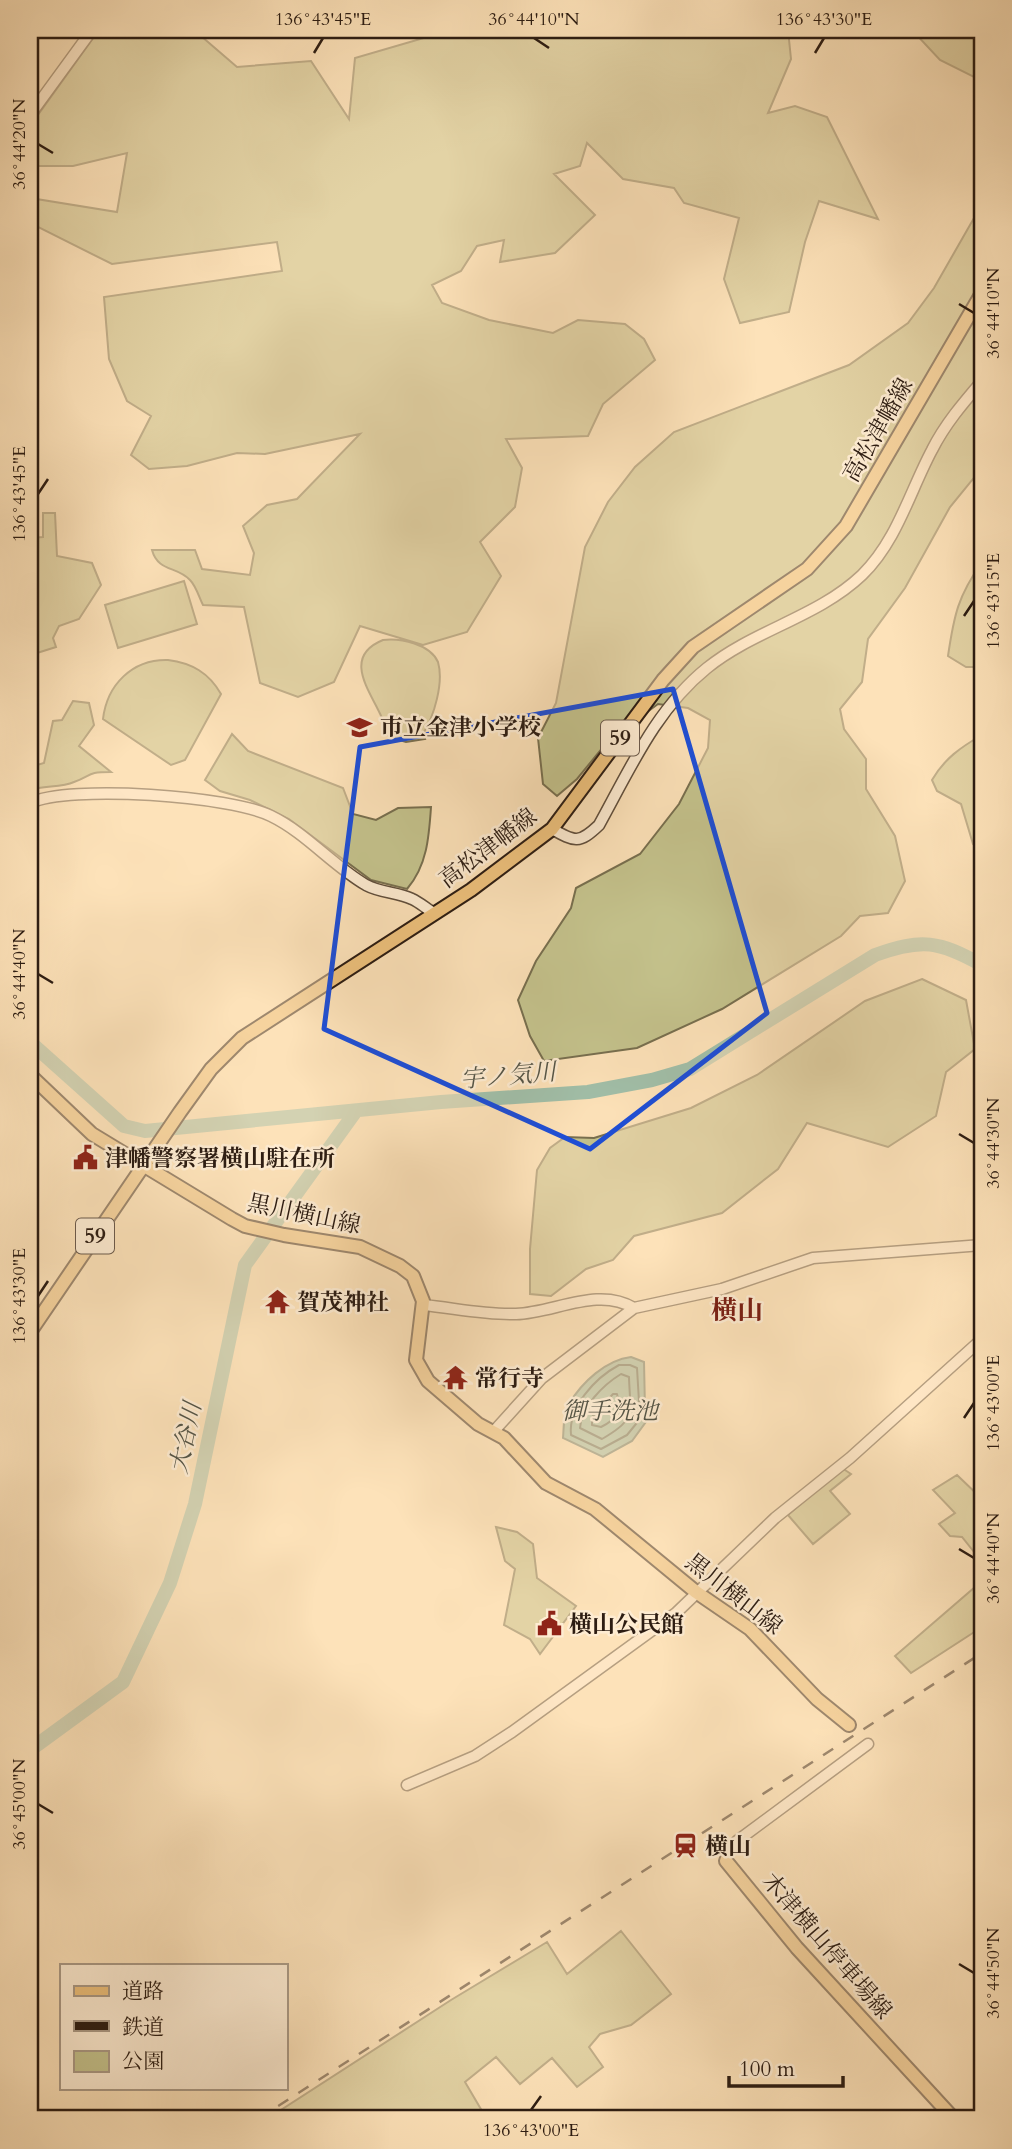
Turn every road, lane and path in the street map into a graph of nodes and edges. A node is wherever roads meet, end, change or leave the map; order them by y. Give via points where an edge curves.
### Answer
1 (92, 30) edge
2 (30, 116) edge
3 (982, 293) edge
4 (982, 381) edge
5 (30, 803) edge
6 (552, 829) junction
7 (434, 913) junction
8 (30, 1075) edge
9 (143, 1168) junction
10 (982, 1245) edge
11 (423, 1305) junction
12 (634, 1308) junction
13 (30, 1332) edge
14 (982, 1339) edge
15 (494, 1431) junction
16 (696, 1592) junction
17 (849, 1725) dead end
18 (868, 1744) dead end
19 (407, 1785) dead end
20 (726, 1861) joint
21 (954, 2119) edge

1 - 2 street
3 - 6 main road, 高松津幡線 / 59 via 846,526 807,569 693,647 663,680
4 - 6 street via 933,448 882,552 862,574 825,602 734,650 689,685 655,725 588,835 569,839
5 - 7 street via 53,795 105,793 254,809 292,828 368,886 411,898
6 - 7 main road, 高松津幡線 / 59
7 - 9 main road, 高松津幡線 / 59 via 242,1038 211,1069
8 - 9 main road, 黒川横山線 via 92,1134
9 - 11 main road, 黒川横山線 via 232,1219 262,1230 377,1253 412,1276
9 - 13 main road, 高松津幡線 / 59
10 - 12 street via 813,1258 722,1289
11 - 12 street via 516,1314 611,1300
11 - 15 main road, 黒川横山線 via 415,1346 421,1371 478,1424
12 - 15 street via 542,1378
14 - 16 street
15 - 16 main road, 黒川横山線 via 537,1476 595,1509
16 - 17 main road, 黒川横山線 via 756,1634 817,1699
16 - 19 street via 676,1613 512,1732 475,1756
18 - 20 street via 737,1841 727,1850
20 - 21 main road, 木津横山停車場線 via 797,1948

